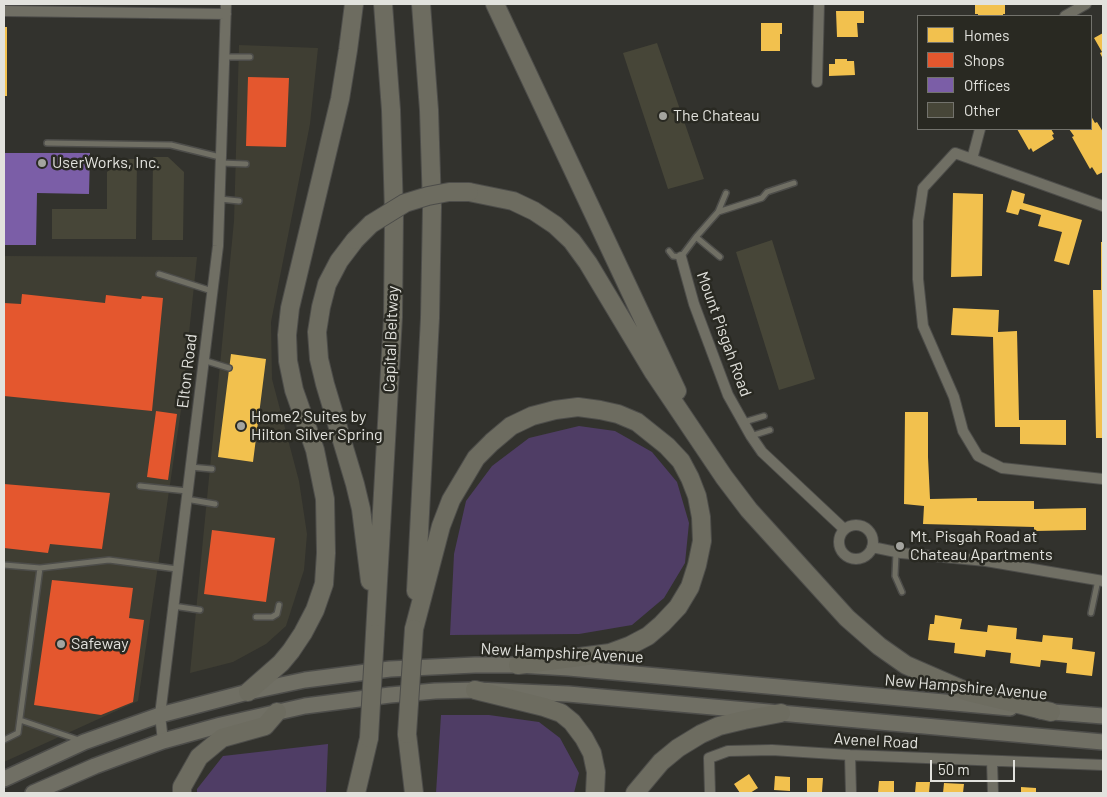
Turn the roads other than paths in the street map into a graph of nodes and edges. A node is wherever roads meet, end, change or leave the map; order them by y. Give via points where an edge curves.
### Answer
1 (354, 4) edge
2 (383, 4) edge
3 (421, 4) edge
4 (495, 4) edge
5 (819, 4) edge
6 (1086, 4) edge
7 (226, 9) edge
8 (4, 11) edge
9 (1067, 15) edge
10 (224, 57) junction
11 (250, 57) dead end
12 (817, 82) dead end
13 (980, 130) edge
14 (47, 143) dead end
15 (972, 159) junction
16 (221, 160) junction
17 (246, 164) dead end
18 (794, 183) dead end
19 (726, 193) dead end
20 (219, 199) junction
21 (240, 200) dead end
22 (1103, 206) edge
23 (718, 212) junction
24 (696, 237) junction
25 (669, 250) dead end
26 (681, 257) junction
27 (720, 257) dead end
28 (159, 274) dead end
29 (212, 291) junction
30 (203, 360) junction
31 (229, 368) dead end
32 (764, 416) dead end
33 (743, 422) junction
34 (770, 430) dead end
35 (751, 436) junction
36 (190, 467) junction
37 (212, 469) dead end
38 (724, 477) junction
39 (1103, 478) edge
40 (140, 486) dead end
41 (186, 495) junction
42 (215, 504) dead end
43 (844, 530) junction
44 (872, 547) junction
45 (896, 552) junction
46 (4, 565) edge
47 (40, 568) junction
48 (177, 569) junction
49 (1101, 580) edge
50 (902, 592) dead end
51 (172, 606) junction
52 (279, 606) dead end
53 (200, 610) dead end
54 (1090, 613) dead end
55 (256, 617) dead end
56 (414, 629) junction
57 (375, 634) junction
58 (518, 665) junction
59 (475, 690) junction
60 (248, 692) junction
61 (277, 712) junction
62 (1051, 712) junction
63 (781, 713) junction
64 (160, 715) junction
65 (1103, 716) edge
66 (20, 720) junction
67 (407, 734) junction
68 (368, 738) junction
69 (4, 740) edge
70 (163, 741) junction
71 (84, 742) junction
72 (1103, 742) edge
73 (850, 755) junction
74 (992, 761) junction
75 (1103, 765) edge
76 (4, 779) edge
77 (33, 793) edge
78 (182, 793) edge
79 (356, 793) edge
80 (366, 793) edge
81 (404, 793) edge
82 (414, 793) edge
83 (595, 793) edge
84 (635, 793) edge
85 (710, 793) edge
86 (851, 793) edge
87 (993, 793) edge

1 - 60 highway via 340,99 290,308 287,334 294,390 315,450 325,499 324,584 315,610 291,651
2 - 57 highway, Capital Beltway via 391,110 393,317
3 - 56 highway via 432,207 430,318
4 - 38 highway via 665,367
5 - 12 street
6 - 9 street
7 - 8 street
7 - 10 street, Elton Road
10 - 11 lane
10 - 16 street, Elton Road
13 - 15 street
14 - 16 lane via 171,145
15 - 22 street
15 - 39 street via 955,153 923,188 918,220 918,279 923,326 954,397 963,431 978,456 1002,468
16 - 17 lane
16 - 20 street, Elton Road
18 - 23 lane via 767,192 762,198
19 - 23 lane
20 - 21 lane
20 - 29 street, Elton Road via 218,246
23 - 24 lane
24 - 26 lane
24 - 27 lane
25 - 26 lane via 673,256
26 - 33 street, Mount Pisgah Road via 694,304 728,395
28 - 29 lane
29 - 30 street, Elton Road
30 - 31 lane
30 - 36 street, Elton Road
32 - 33 lane
33 - 35 street, Mount Pisgah Road
34 - 35 lane
35 - 43 street, Mount Pisgah Road via 762,452
36 - 37 lane
36 - 41 street, Elton Road
38 - 57 highway, bridge via 654,373 588,263 555,225 513,201 469,192 449,192 405,203 371,224 339,261 327,284 317,332 325,384 360,509
38 - 62 highway via 749,510 847,618 879,646 906,665 968,692
40 - 41 lane
41 - 42 lane
41 - 48 street, Elton Road
43 - 44 street via 850,526 862,526 871,535
43 - 44 street via 840,534 839,547 847,557 860,559
44 - 45 street
45 - 49 street via 986,561
45 - 50 lane via 895,576
46 - 47 lane
47 - 48 lane via 109,560
47 - 66 lane
48 - 51 street, Elton Road
49 - 54 lane
51 - 53 lane
51 - 64 street, Elton Road
52 - 55 lane via 277,614 272,617
56 - 58 highway via 451,500 476,458 492,442 511,426 532,416 562,409 600,410 637,422 681,461 697,496 702,541 690,587 662,624 629,646 610,653
56 - 67 highway, bridge
57 - 68 highway, Capital Beltway, bridge
58 - 60 main road, New Hampshire Avenue via 390,669
58 - 62 main road, New Hampshire Avenue
59 - 61 main road via 390,695
59 - 63 main road via 568,694
59 - 83 highway via 544,707 561,713 572,722 592,753 596,772
60 - 64 main road, New Hampshire Avenue
61 - 70 main road
61 - 78 highway via 265,726 222,738 198,756
62 - 65 main road, New Hampshire Avenue
63 - 72 main road
63 - 84 highway via 719,726 701,734 661,762
64 - 70 street, Elton Road
64 - 71 main road, New Hampshire Avenue
66 - 69 lane via 18,733
66 - 71 lane
67 - 81 highway
67 - 82 highway
68 - 79 highway
68 - 80 highway, Capital Beltway
70 - 77 main road
71 - 76 main road, New Hampshire Avenue
73 - 74 street, Avenel Road
73 - 85 street, Avenel Road via 728,751 710,758
73 - 86 street
74 - 75 street, Avenel Road
74 - 87 street

